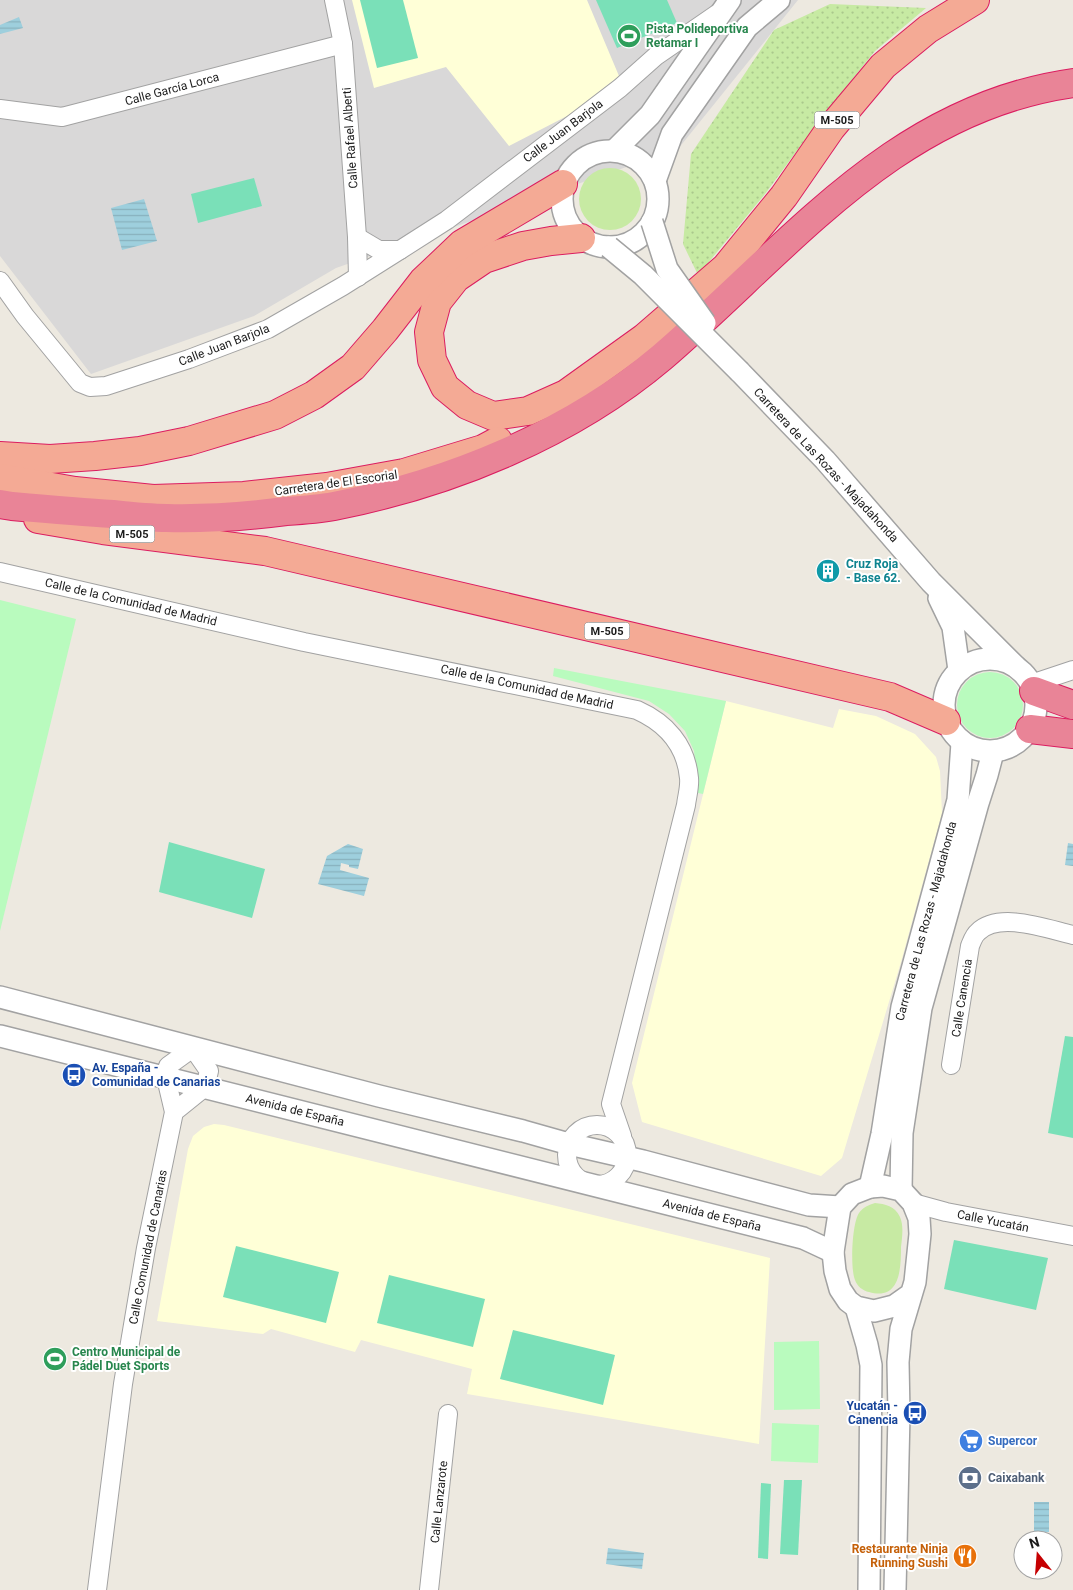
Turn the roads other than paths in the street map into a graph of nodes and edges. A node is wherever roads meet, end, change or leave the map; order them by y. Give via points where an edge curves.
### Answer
1 (334, 0) edge
2 (780, 0) edge
3 (975, 0) edge
4 (727, 5) edge
5 (344, 44) junction
6 (1073, 83) edge
7 (0, 109) edge
8 (615, 150) junction
9 (655, 181) junction
10 (563, 184) junction
11 (652, 222) junction
12 (357, 237) junction
13 (581, 238) junction
14 (609, 247) junction
15 (400, 250) junction
16 (726, 267) junction
17 (358, 277) junction
18 (0, 281) edge
19 (740, 372) junction
20 (0, 456) edge
21 (0, 478) edge
22 (0, 504) edge
23 (0, 512) edge
24 (0, 572) edge
25 (931, 582) junction
26 (1015, 666) junction
27 (959, 670) junction
28 (1073, 670) edge
29 (1033, 687) junction
30 (1073, 704) edge
31 (946, 721) junction
32 (1030, 729) junction
33 (1073, 734) edge
34 (962, 743) junction
35 (992, 752) junction
36 (1073, 935) edge
37 (0, 997) edge
38 (0, 1036) edge
39 (193, 1048) junction
40 (951, 1065) dead end
41 (166, 1078) junction
42 (205, 1087) junction
43 (611, 1104) junction
44 (174, 1112) junction
45 (587, 1126) junction
46 (622, 1136) junction
47 (569, 1144) junction
48 (628, 1158) junction
49 (590, 1184) junction
50 (870, 1187) junction
51 (907, 1197) junction
52 (840, 1207) junction
53 (1073, 1236) edge
54 (833, 1252) junction
55 (911, 1294) junction
56 (856, 1307) junction
57 (448, 1414) dead end
58 (97, 1590) edge
59 (429, 1590) edge
60 (869, 1590) edge
61 (895, 1590) edge

1 - 5 street, Calle Rafael Alberti
2 - 9 street via 747,28 672,134
3 - 16 highway, M-505 via 928,29 883,66 830,128 784,196
4 - 8 street via 650,115
4 - 15 street, Calle Juan Barjola via 656,56 620,88 447,220
5 - 7 street, Calle García Lorca via 62,118
5 - 12 street, Calle Rafael Alberti
6 - 22 highway via 1004,99 931,131 900,150 831,202 662,357 620,389 580,415 490,460 396,492 332,506 248,516 165,518
8 - 9 street via 639,160
8 - 10 street via 589,155 578,162
9 - 11 street via 658,202
10 - 13 street via 562,208 572,230
10 - 20 highway via 462,244 422,281 353,367 314,395 275,415 140,451 50,459
11 - 14 street via 634,240
11 - 19 street, Carretera de Las Rozas - Majadahonda, bridge via 667,269
12 - 15 street via 379,250
12 - 17 street, Calle Rafael Alberti
13 - 14 street
13 - 16 highway via 523,246 484,259 456,278 437,302 429,332 432,360 445,386 467,405 493,416 528,411 566,394 644,338
14 - 19 street, Carretera de Las Rozas - Majadahonda, bridge via 643,275
15 - 17 street, Calle Juan Barjola
16 - 21 highway, Carretera de El Escorial / M-505 via 695,303 652,344 571,402 483,449 404,474 244,496 153,499 75,491
17 - 18 street, Calle Juan Barjola via 268,329 189,359 106,386 90,388 80,383
19 - 25 street, Carretera de Las Rozas - Majadahonda via 825,460
23 - 31 highway, M-505 via 103,530 265,551 890,697
24 - 43 street, Calle de la Comunidad de Madrid via 304,642 637,710 664,727 673,735 685,757 689,780 686,805
25 - 26 street, Carretera de Las Rozas - Majadahonda
25 - 27 street, Carretera de Las Rozas - Majadahonda via 953,627
26 - 27 street via 992,659 980,660
26 - 29 street
27 - 31 street via 946,690 943,710
28 - 29 street
29 - 30 highway
29 - 32 street via 1037,704
31 - 34 street
32 - 33 highway
32 - 35 street via 1020,741
34 - 35 street via 976,750
34 - 50 street, Carretera de Las Rozas - Majadahonda via 958,800 902,1007 882,1134
35 - 51 street, Carretera de Las Rozas - Majadahonda via 920,1008 902,1133
36 - 40 street, Calle Canencia via 1010,921 993,922 977,932 970,946
37 - 39 street
38 - 41 street, Avenida de España
39 - 41 street via 168,1066
39 - 42 street via 209,1071
39 - 47 street
41 - 42 street, Avenida de España
41 - 44 street, Calle Comunidad de Canarias
42 - 44 street
42 - 49 street, Avenida de España
43 - 45 street
43 - 46 street
44 - 58 street, Calle Comunidad de Canarias via 123,1384
45 - 46 street via 606,1126
45 - 47 street via 579,1130
46 - 48 street
47 - 48 street
47 - 49 street, Avenida de España via 568,1164 580,1180
48 - 49 street, Avenida de España via 619,1176 600,1185
48 - 52 street via 810,1204
49 - 54 street, Avenida de España via 803,1238
50 - 51 street via 883,1186
50 - 52 street via 852,1194
51 - 53 street, Calle Yucatán via 946,1212
51 - 55 street via 919,1218 920,1234
52 - 54 street
54 - 56 street via 840,1289
55 - 56 street via 894,1306 874,1311
55 - 61 street via 898,1362
56 - 60 street via 871,1365
57 - 59 street, Calle Lanzarote

